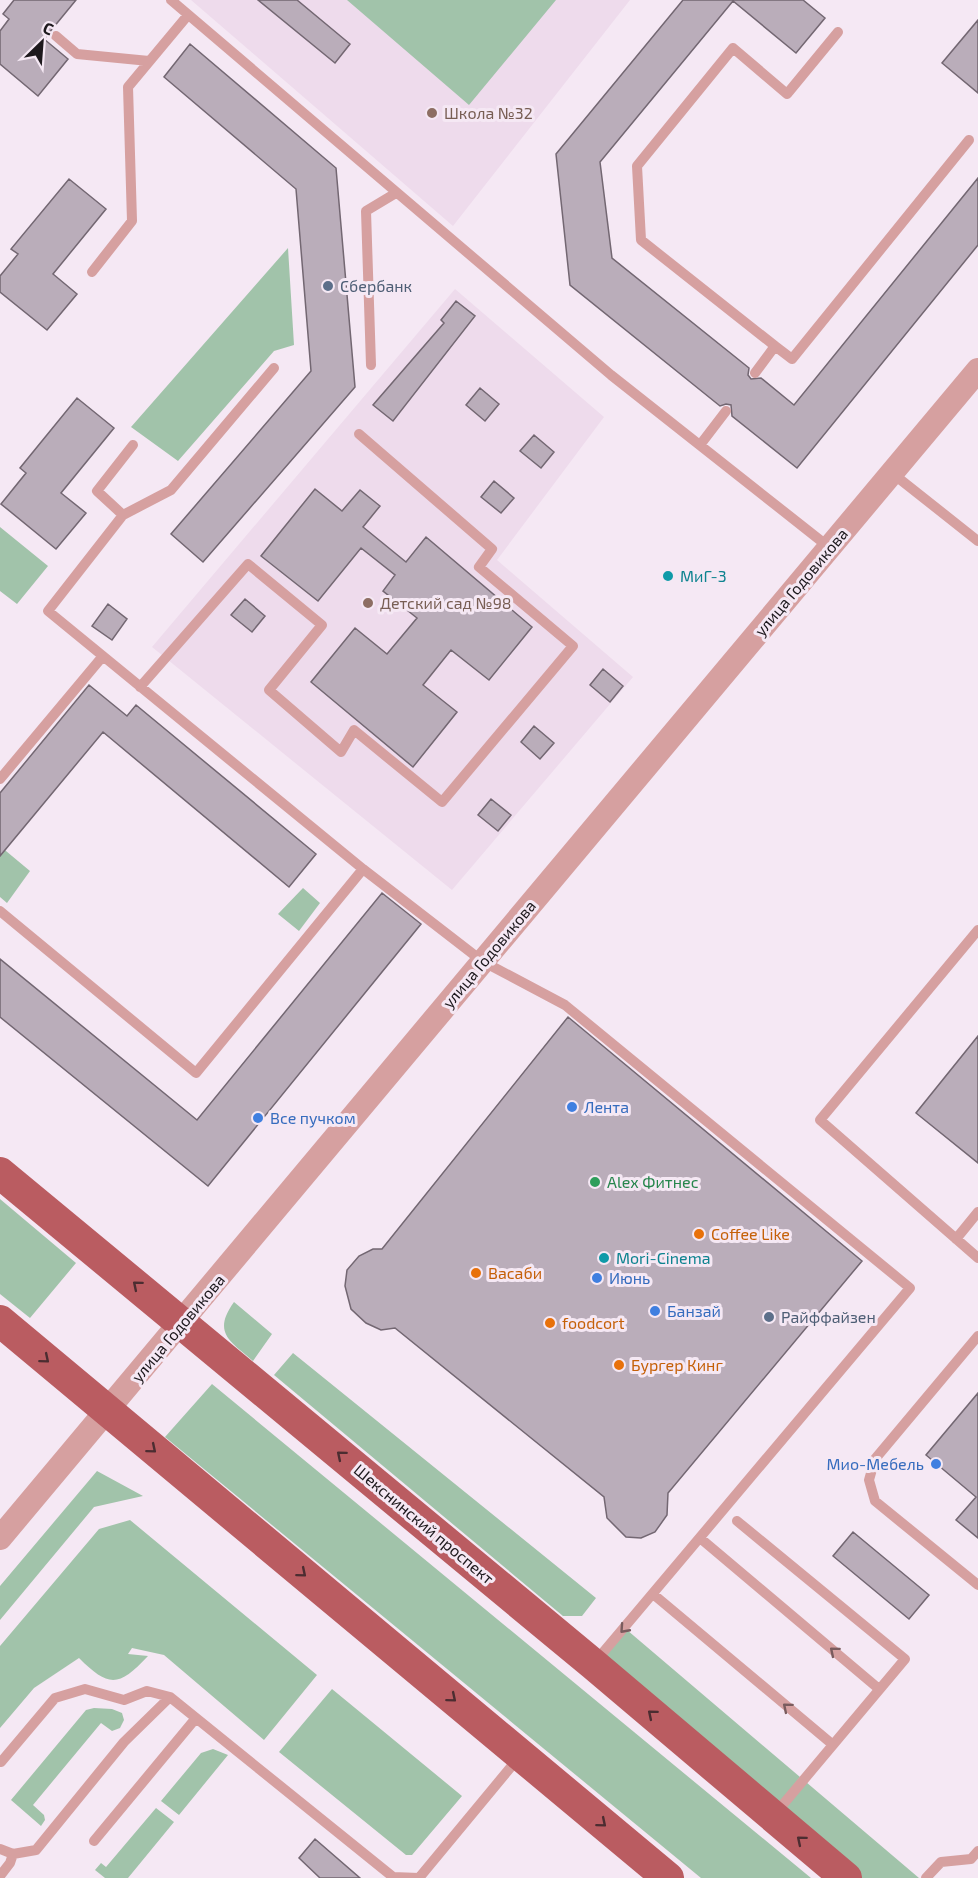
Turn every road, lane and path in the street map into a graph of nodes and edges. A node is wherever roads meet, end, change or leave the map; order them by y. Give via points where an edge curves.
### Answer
1 (171, 0) edge
2 (188, 15) junction
3 (838, 32) dead end
4 (56, 36) dead end
5 (148, 61) junction
6 (969, 140) dead end
7 (396, 193) junction
8 (92, 272) dead end
9 (775, 346) junction
10 (371, 365) dead end
11 (274, 368) dead end
12 (978, 370) edge
13 (755, 373) dead end
14 (726, 411) dead end
15 (359, 434) dead end
16 (133, 444) dead end
17 (700, 445) junction
18 (892, 473) junction
19 (123, 515) junction
20 (978, 541) edge
21 (830, 548) junction
22 (103, 656) junction
23 (141, 687) junction
24 (0, 779) edge
25 (363, 869) junction
26 (0, 911) edge
27 (978, 930) edge
28 (482, 962) junction
29 (0, 1173) edge
30 (978, 1212) edge
31 (956, 1239) junction
32 (978, 1258) edge
33 (0, 1321) edge
34 (182, 1323) junction
35 (978, 1336) edge
36 (107, 1411) junction
37 (737, 1521) dead end
38 (700, 1538) junction
39 (0, 1539) edge
40 (978, 1585) edge
41 (653, 1594) junction
42 (593, 1664) junction
43 (879, 1689) junction
44 (170, 1697) junction
45 (196, 1718) junction
46 (832, 1744) junction
47 (520, 1755) junction
48 (1, 1762) edge
49 (773, 1817) junction
50 (94, 1841) dead end
51 (0, 1849) edge
52 (13, 1854) junction
53 (976, 1858) edge
54 (0, 1876) edge
55 (419, 1878) edge
56 (668, 1878) edge
57 (846, 1878) edge
58 (926, 1878) edge

1 - 2 lane
2 - 5 lane
2 - 7 lane
3 - 9 lane via 787,94 733,48 637,166 641,240
4 - 5 lane via 77,54
5 - 8 lane via 128,87 132,221
6 - 9 lane via 792,359
7 - 10 lane via 366,211
7 - 17 lane
9 - 13 lane
11 - 19 lane via 171,490
12 - 18 street, улица Годовикова
14 - 17 lane
15 - 23 lane via 492,549 479,567 573,646 442,802 354,730 341,752 269,690 322,625 248,564
16 - 19 lane via 97,491
17 - 21 lane
18 - 20 lane
18 - 21 street, улица Годовикова
19 - 22 lane via 48,611
21 - 28 street, улица Годовикова
22 - 23 lane
22 - 24 lane
23 - 25 lane
25 - 26 lane via 196,1073
25 - 28 lane
27 - 31 lane via 820,1120
28 - 34 street, улица Годовикова
28 - 38 lane via 565,1005 910,1288
34 -> 29 main road, Шекснинский проспект
30 - 31 lane
31 - 32 lane
33 -> 36 main road
34 - 36 street, улица Годовикова
42 -> 34 main road, Шекснинский проспект
35 - 40 lane via 875,1459 869,1480 875,1501
36 - 39 street, улица Годовикова
36 -> 47 main road
37 - 43 lane via 904,1659
38 - 41 lane
43 -> 38 lane
41 -> 42 lane
46 -> 41 lane
49 -> 42 main road, Шекснинский проспект
43 - 46 lane
44 - 45 lane
44 - 48 lane via 147,1691 124,1700 84,1689 55,1698
44 - 52 lane via 124,1742 36,1850
45 - 50 lane
45 - 55 lane via 393,1877
46 - 49 lane
47 - 55 lane
47 -> 56 main road
57 -> 49 main road, Шекснинский проспект
51 - 52 lane
52 - 54 lane
53 - 58 lane via 941,1862

